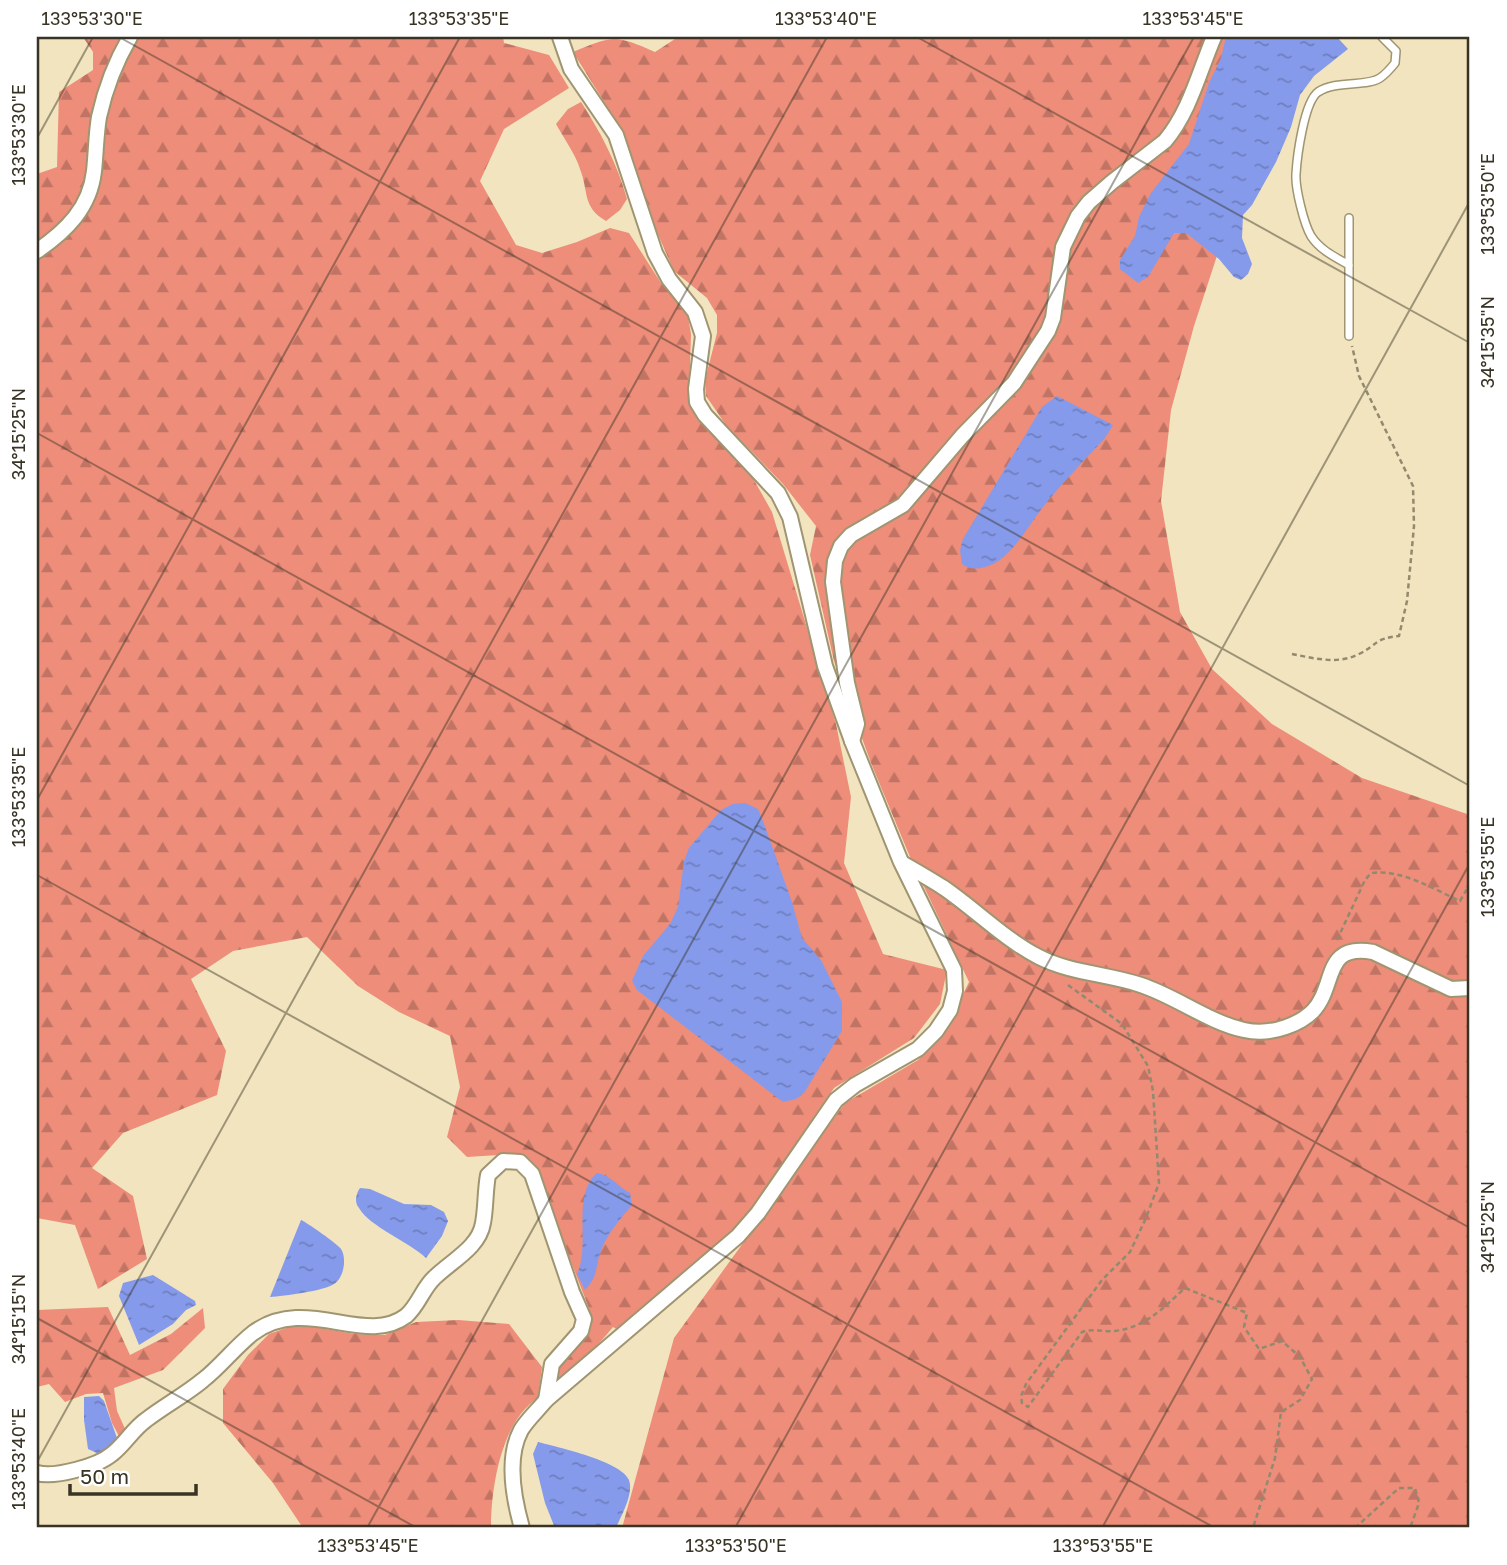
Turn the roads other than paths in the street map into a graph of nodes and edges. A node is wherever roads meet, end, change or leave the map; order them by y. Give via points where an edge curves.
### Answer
1 (130, 37) edge
2 (560, 37) edge
3 (1214, 37) edge
4 (1382, 37) edge
5 (1349, 218) dead end
6 (37, 251) edge
7 (1349, 265) junction
8 (1349, 336) road end
9 (852, 741) junction
10 (901, 862) junction
11 (1470, 988) edge
12 (546, 1400) junction
13 (37, 1473) edge
14 (522, 1528) edge

1 - 6 street via 103,102 86,201 74,220
2 - 9 street via 572,69 615,135 654,253 695,312 703,336 697,402 778,493 790,517 825,666
3 - 9 street via 1175,129 1089,202 1071,228 1063,247 1053,318 1014,383 903,505 841,546 833,582 857,724
4 - 7 lane via 1396,51 1395,63 1378,80 1339,84 1314,97 1305,118 1295,176 1311,236 1326,252
5 - 7 lane
7 - 8 lane
9 - 10 street
10 - 11 street via 1041,958 1141,985 1225,1025 1248,1031 1285,1027 1313,1011 1335,960 1347,953 1373,952 1451,989
10 - 12 street via 954,970 950,1010 918,1049 836,1100 738,1236
12 - 13 street via 552,1364 581,1331 584,1319 532,1174 520,1162 503,1161 488,1175 479,1234 433,1279 409,1314 386,1326 372,1327 303,1316 269,1323 204,1379 144,1421 106,1458 81,1468
12 - 14 street via 521,1430 513,1463

